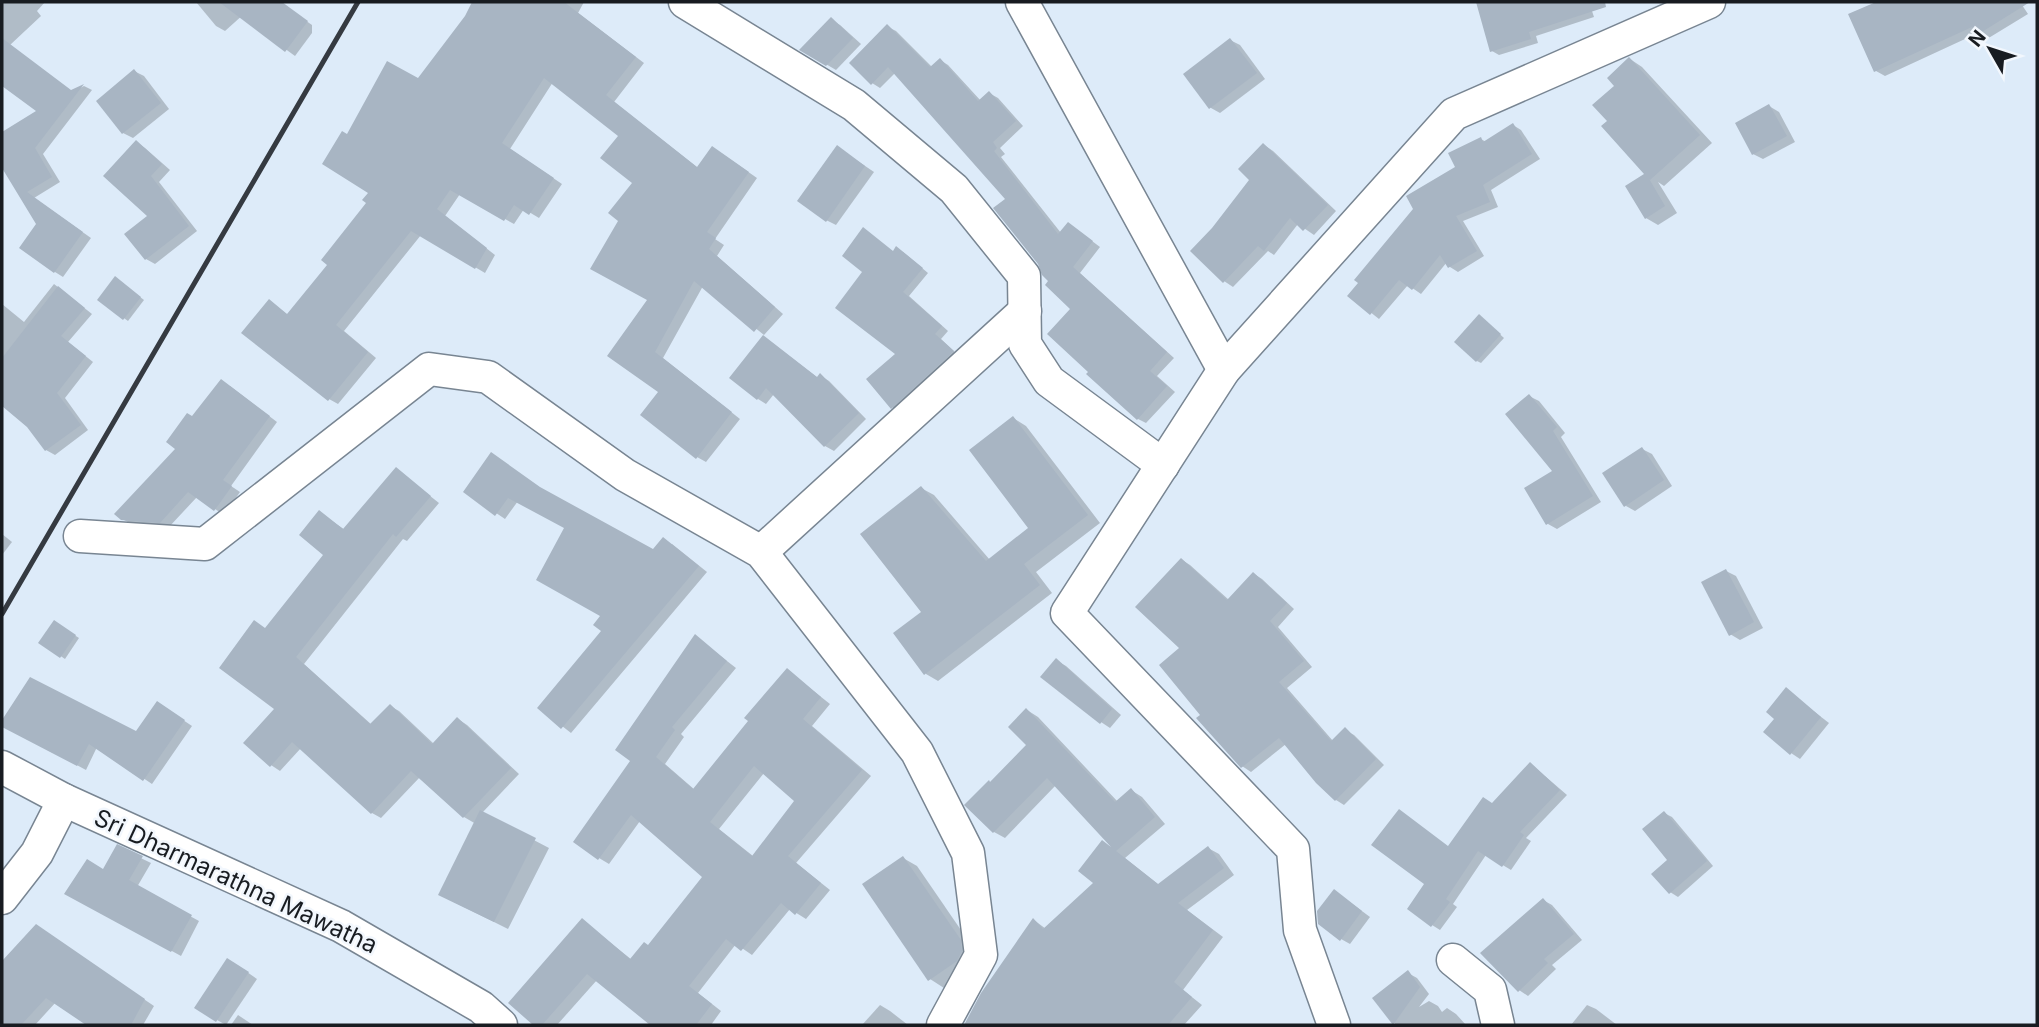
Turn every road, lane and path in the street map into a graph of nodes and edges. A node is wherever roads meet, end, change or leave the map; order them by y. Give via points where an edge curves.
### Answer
1 (685, 2) edge
2 (1022, 2) edge
3 (1709, 2) edge
4 (1025, 311) junction
5 (1224, 370) junction
6 (1163, 465) junction
7 (80, 536) dead end
8 (761, 552) junction
9 (2, 767) edge
10 (64, 800) junction
11 (2, 898) edge
12 (1453, 960) dead end
13 (501, 1025) edge
14 (943, 1025) edge
15 (1334, 1025) edge
16 (1498, 1025) edge

1 - 4 street via 854,105 954,189 1024,276
2 - 5 street
3 - 5 street via 1454,114
4 - 6 street via 1025,344 1049,381
4 - 8 street
5 - 6 street
6 - 15 street via 1067,613 1293,849 1300,930
7 - 8 street via 205,544 429,369 488,377 625,475
8 - 14 street via 917,752 968,853 981,955
9 - 10 street, Sri Dharmarathna Mawatha
10 - 11 street via 37,853
10 - 13 street, Sri Dharmarathna Mawatha via 341,926 481,1007
12 - 16 street via 1490,990

